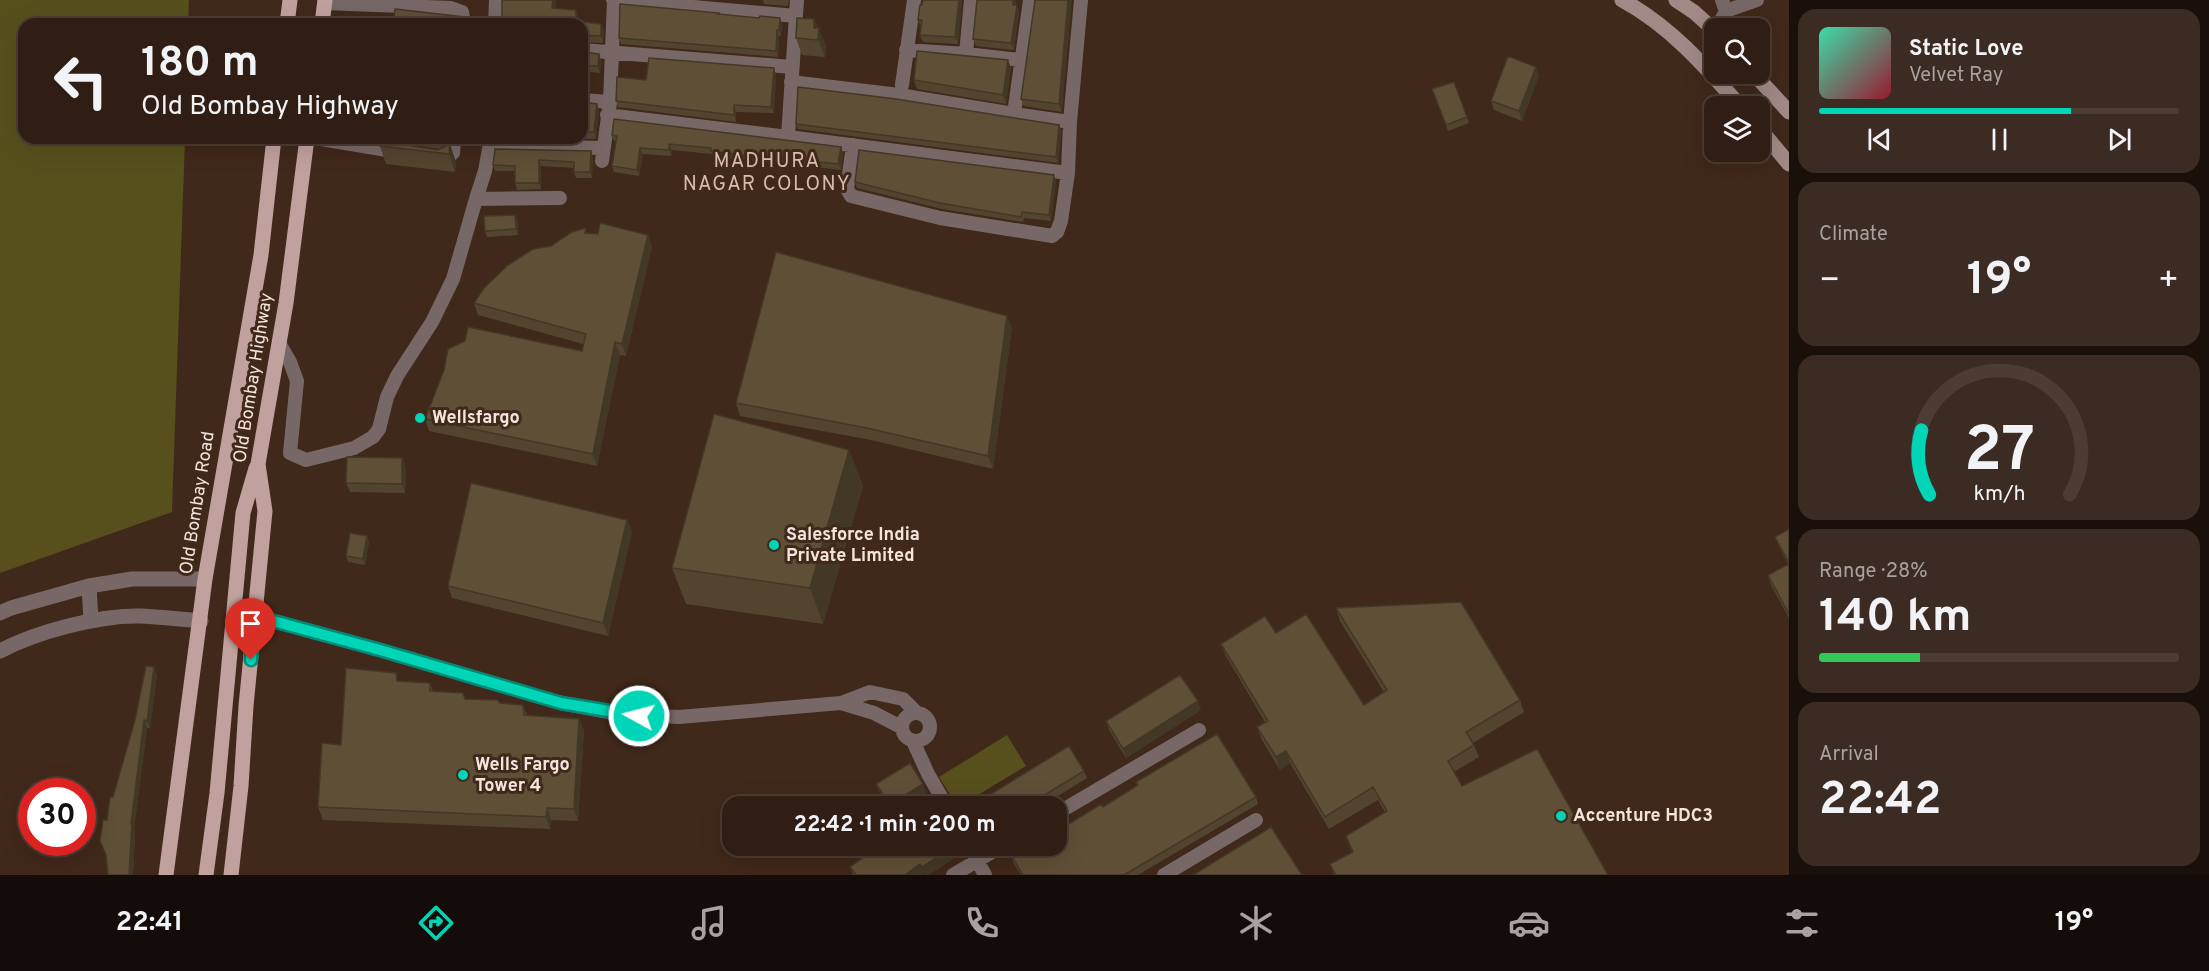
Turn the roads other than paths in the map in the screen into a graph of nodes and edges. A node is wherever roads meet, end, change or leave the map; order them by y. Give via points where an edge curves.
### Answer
1 (290, 0) edge
2 (496, 0) edge
3 (614, 0) edge
4 (797, 0) edge
5 (914, 0) edge
6 (971, 0) edge
7 (1030, 0) edge
8 (1082, 0) edge
9 (1622, 0) edge
10 (1676, 0) edge
11 (1757, 0) edge
12 (325, 2) edge
13 (666, 2) edge
14 (1724, 6) edge
15 (796, 16) junction
16 (288, 18) edge
17 (323, 18) edge
18 (463, 18) edge
19 (495, 18) edge
20 (1704, 20) edge
21 (906, 50) junction
22 (588, 51) edge
23 (612, 53) junction
24 (966, 54) junction
25 (1020, 60) junction
26 (792, 67) junction
27 (792, 81) junction
28 (902, 84) dead end
29 (1764, 84) edge
30 (1731, 96) edge
31 (588, 102) edge
32 (609, 108) junction
33 (1789, 112) edge
34 (1014, 114) junction
35 (1070, 122) junction
36 (788, 137) junction
37 (1770, 141) edge
38 (273, 144) edge
39 (306, 144) edge
40 (352, 144) edge
41 (454, 144) edge
42 (490, 144) edge
43 (507, 144) edge
44 (853, 145) junction
45 (1789, 164) edge
46 (1068, 173) junction
47 (560, 198) dead end
48 (476, 199) junction
49 (279, 343) junction
50 (258, 464) junction
51 (205, 579) junction
52 (89, 586) junction
53 (0, 613) edge
54 (255, 616) junction
55 (91, 621) junction
56 (201, 621) junction
57 (0, 651) edge
58 (841, 703) junction
59 (917, 712) junction
60 (901, 727) junction
61 (1199, 730) dead end
62 (913, 741) junction
63 (941, 796) edge
64 (1067, 808) edge
65 (1256, 820) dead end
66 (975, 856) edge
67 (984, 856) edge
68 (977, 860) junction
69 (166, 875) edge
70 (206, 875) edge
71 (231, 875) edge
72 (953, 875) edge
73 (986, 875) edge
74 (1164, 875) edge

1 - 16 main road
2 - 19 street
3 - 13 street
3 - 23 street
4 - 15 street
5 - 21 street
6 - 24 street
7 - 25 street
8 - 35 street
9 - 30 main road via 1695,55
10 - 20 main road
11 - 14 street
12 - 17 main road
12 - 18 street via 451,8 462,12
13 - 15 street
15 - 26 street
21 - 24 street
21 - 28 street
22 - 23 street
23 - 26 street
23 - 32 street
24 - 25 street
25 - 34 street
26 - 27 street
27 - 34 street
27 - 36 street
29 - 33 main road
31 - 32 street
32 - 36 street
32 - 43 street via 603,155
34 - 35 street
35 - 46 street
36 - 44 street
37 - 45 main road
38 - 51 main road, Old Bombay Road via 261,255
39 - 49 main road, Old Bombay Highway
40 - 41 street via 445,159 453,153
42 - 48 street
44 - 46 street
44 - 46 street via 847,189 851,196 940,218 1052,236 1061,221
47 - 48 street
48 - 49 street via 453,279 432,322 397,376 373,437 354,448 306,460 290,453 297,381
49 - 50 main road, Old Bombay Highway
50 - 54 main road, Old Bombay Highway via 265,511
50 - 70 main road via 243,513
51 - 52 street via 132,579
51 - 56 main road, Old Bombay Road
52 - 53 street
52 - 55 street
54 - 58 street via 561,703 619,714 679,717
54 - 71 main road, Old Bombay Highway
55 - 56 street via 138,616
55 - 57 street via 22,639
56 - 69 main road, Old Bombay Road
58 - 59 street via 865,692 876,692 903,699
58 - 60 street
59 - 60 street via 908,715
59 - 62 street via 926,717 930,729 922,740
60 - 62 street via 904,736
61 - 64 street
62 - 63 street
65 - 74 street
66 - 68 street
67 - 68 street
68 - 72 street
68 - 73 street

